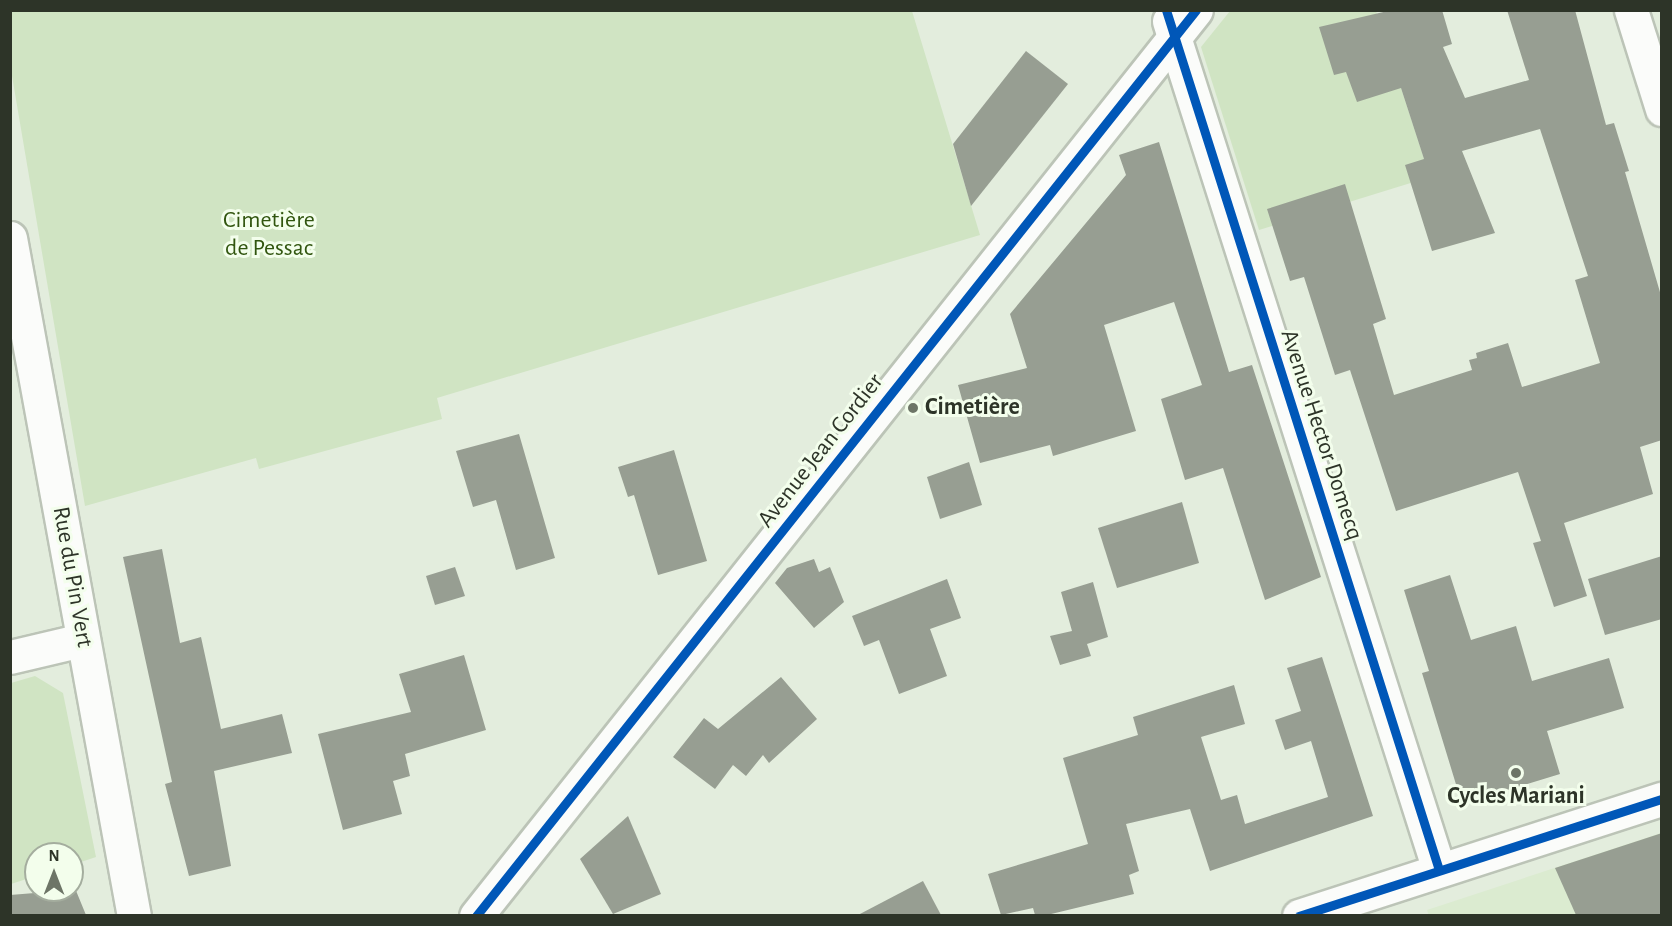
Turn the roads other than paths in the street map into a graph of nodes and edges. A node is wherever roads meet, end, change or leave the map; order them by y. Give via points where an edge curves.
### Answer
1 (1196, 10) edge
2 (1631, 10) edge
3 (1170, 24) edge
4 (1662, 109) edge
5 (10, 238) edge
6 (82, 640) junction
7 (10, 657) edge
8 (1662, 799) edge
9 (1438, 870) junction
10 (134, 915) edge
11 (476, 915) edge
12 (1299, 915) edge

1 - 3 street, Avenue Jean Cordier
2 - 4 street
3 - 9 street, Avenue Hector Domecq
3 - 11 street, Avenue Jean Cordier
5 - 6 street, Rue du Pin Vert
6 - 7 street
6 - 10 street, Rue du Pin Vert
8 - 9 street
9 - 12 street

